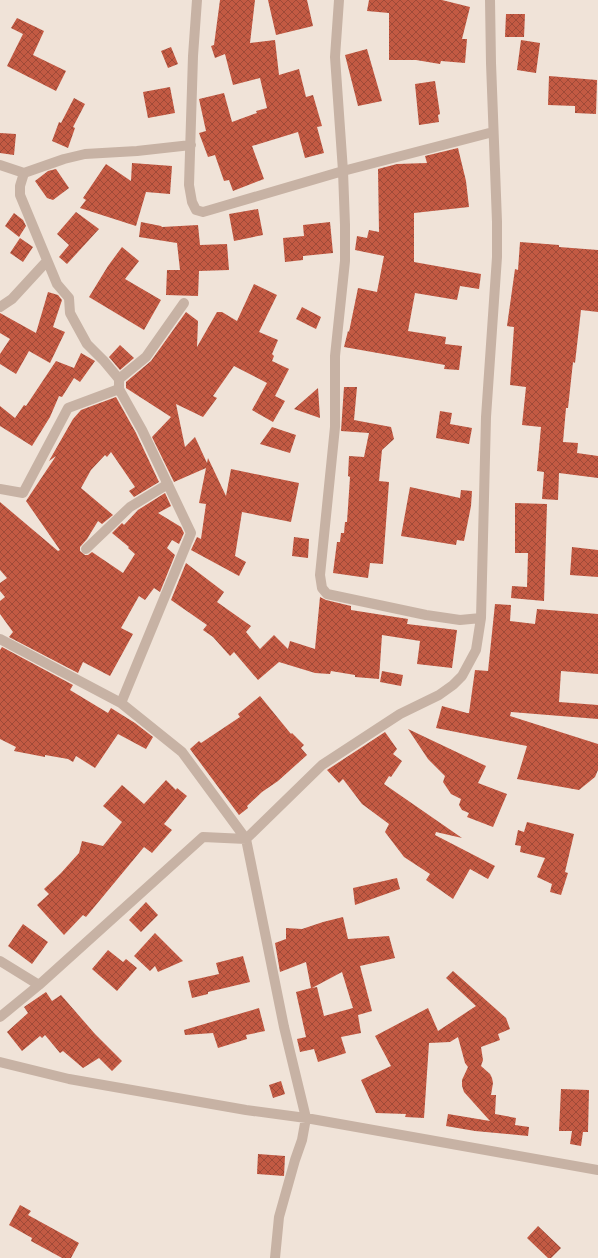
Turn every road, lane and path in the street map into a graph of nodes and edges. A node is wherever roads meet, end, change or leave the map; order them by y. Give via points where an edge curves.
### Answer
1 (197, 0) edge
2 (339, 0) edge
3 (490, 0) edge
4 (493, 132) junction
5 (191, 145) junction
6 (0, 164) edge
7 (343, 171) junction
8 (24, 173) junction
9 (47, 261) junction
10 (184, 303) dead end
11 (0, 307) edge
12 (119, 384) junction
13 (168, 484) junction
14 (0, 489) edge
15 (86, 548) dead end
16 (482, 618) junction
17 (0, 639) edge
18 (121, 703) junction
19 (246, 839) junction
20 (0, 960) edge
21 (39, 985) junction
22 (0, 1017) edge
23 (0, 1062) edge
24 (306, 1118) junction
25 (598, 1170) edge
26 (275, 1258) edge

1 - 5 street
2 - 7 street via 335,57
3 - 4 street
4 - 7 street
4 - 16 street via 497,257 486,417
5 - 7 street via 189,185 193,207 200,211
5 - 8 street via 85,154
6 - 8 street
7 - 16 street via 346,261 335,356 335,427 320,575 322,588 327,594 426,615 460,620
8 - 9 street via 20,195
9 - 11 street via 12,299
9 - 12 street via 57,284 69,298 70,314 78,330
10 - 12 street via 146,357
12 - 13 street
12 - 14 street via 68,408 23,494
13 - 15 street via 130,507
13 - 18 street via 191,533
16 - 19 street via 476,650 462,676 439,695 400,714 322,765
17 - 18 street
18 - 19 street via 182,752
19 - 21 street via 203,837
19 - 24 street via 284,1027
20 - 21 street
21 - 22 street
23 - 24 street via 69,1079
24 - 25 street
24 - 26 street via 279,1217

